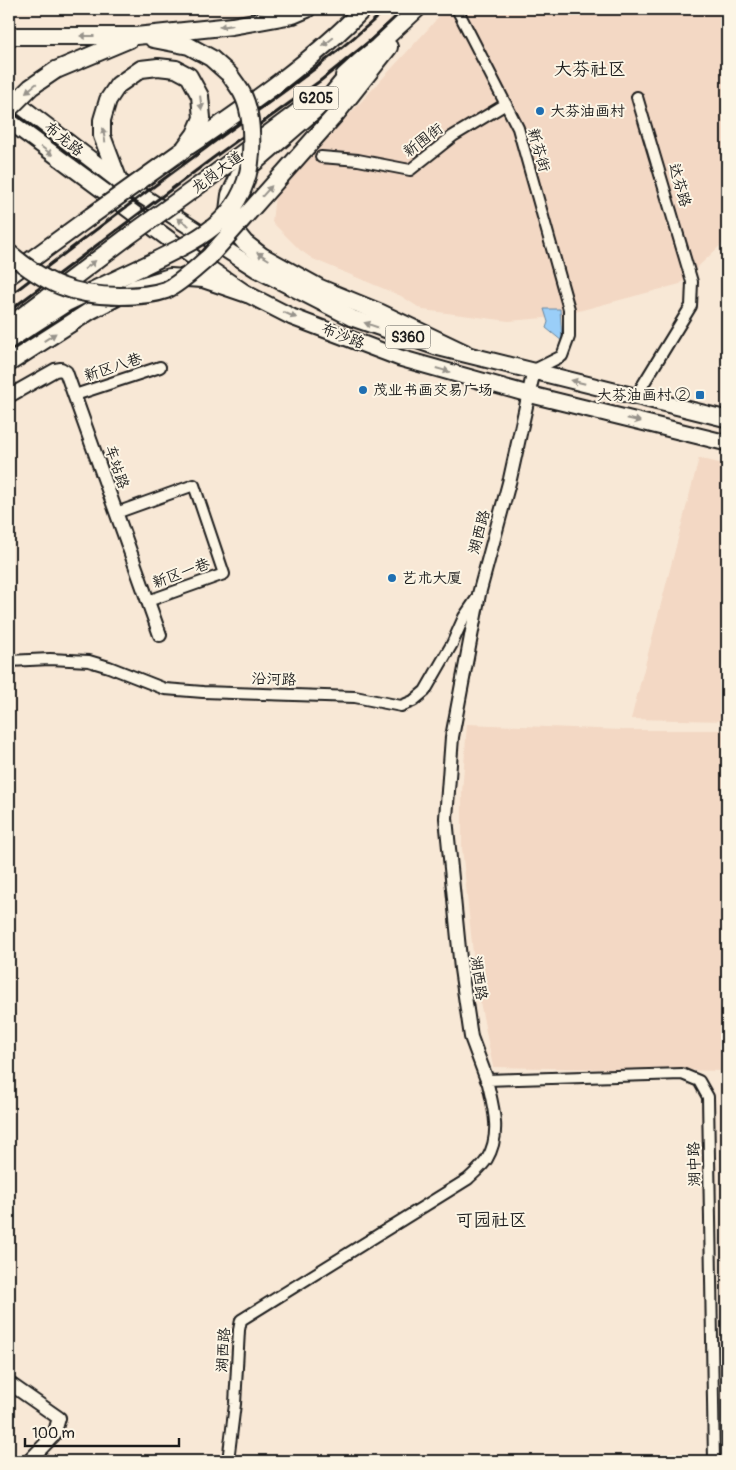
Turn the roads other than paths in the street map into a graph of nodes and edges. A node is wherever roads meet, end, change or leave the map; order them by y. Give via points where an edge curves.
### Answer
1 (307, 9) edge
2 (363, 9) edge
3 (418, 9) edge
4 (457, 9) edge
5 (9, 36) edge
6 (136, 36) junction
7 (353, 69) junction
8 (9, 97) edge
9 (637, 97) dead end
10 (506, 104) junction
11 (9, 109) edge
12 (9, 121) edge
13 (184, 150) junction
14 (321, 157) dead end
15 (119, 182) junction
16 (9, 253) edge
17 (9, 276) edge
18 (246, 294) junction
19 (9, 326) edge
20 (9, 340) edge
21 (465, 353) junction
22 (9, 363) edge
23 (160, 367) dead end
24 (534, 370) junction
25 (528, 394) junction
26 (75, 395) junction
27 (9, 396) edge
28 (636, 396) junction
29 (727, 419) edge
30 (727, 443) edge
31 (116, 512) junction
32 (480, 594) junction
33 (148, 601) junction
34 (160, 635) dead end
35 (9, 661) edge
36 (487, 1080) junction
37 (9, 1383) edge
38 (30, 1461) edge
39 (228, 1461) edge
40 (714, 1461) edge

1 -> 6 highway via 293,15 232,26
2 -> 13 highway, G205 via 346,27 281,79
3 - 7 highway, 龙岗大道 / G205
16 -> 3 highway, bridge via 41,278 72,291 100,296 136,296 166,290 208,257 336,114
4 - 10 street, 新芬街
6 -> 5 highway
6 -> 11 highway, bridge via 56,70 31,87
6 - 20 highway, bridge via 189,46 211,58 229,74 242,94 249,116 252,141 246,185 234,206 193,242 66,303
19 -> 7 highway, 龙岗大道 / G205, bridge
21 -> 7 highway via 312,284 262,256 232,227 228,211 230,195 239,176 329,98
8 - 15 main road, 布龙路 / S360
9 - 28 street, 达芬路 via 692,282 691,306
10 - 14 street, 新围街 via 452,136 410,170
10 - 24 street, 新芬街 via 518,128 568,309 569,337 562,356
12 -> 18 main road, 布沙路 / S360
15 -> 13 highway via 102,136 102,120 108,100 118,85 141,69 176,69 189,76 200,96 202,118
13 - 17 highway, G205, bridge
21 -> 15 main road, 布沙路 / S360 via 436,347 352,318 256,269
22 -> 18 highway via 90,311 135,288 170,277 203,279
18 -> 25 main road, 布沙路 / S360 via 292,317 400,358
21 - 24 main road, 布沙路 / S360
23 - 26 street, 新区八巷
24 - 25 street, 湖西路
28 -> 24 main road, 布沙路 / S360
25 -> 30 main road, 布沙路 / S360
25 - 32 street, 湖西路
26 - 27 street, 车站路 via 66,372 61,369
26 - 31 street, 车站路
28 - 29 main road, 布沙路 / S360
31 - 33 street, 车站路
31 - 33 street, 新区一巷 via 194,485 224,574
32 - 35 street, 沿河路 via 464,617 425,691 401,706 355,696 165,689 89,661
32 - 36 street, 湖西路 via 452,737 446,818 471,1038
33 - 34 street, 车站路
36 - 39 street, 湖西路 via 495,1114 495,1138 486,1160 468,1179 242,1320
36 - 40 street, 湖中路 via 682,1074 699,1081 708,1096
37 - 38 street via 59,1418 54,1435

